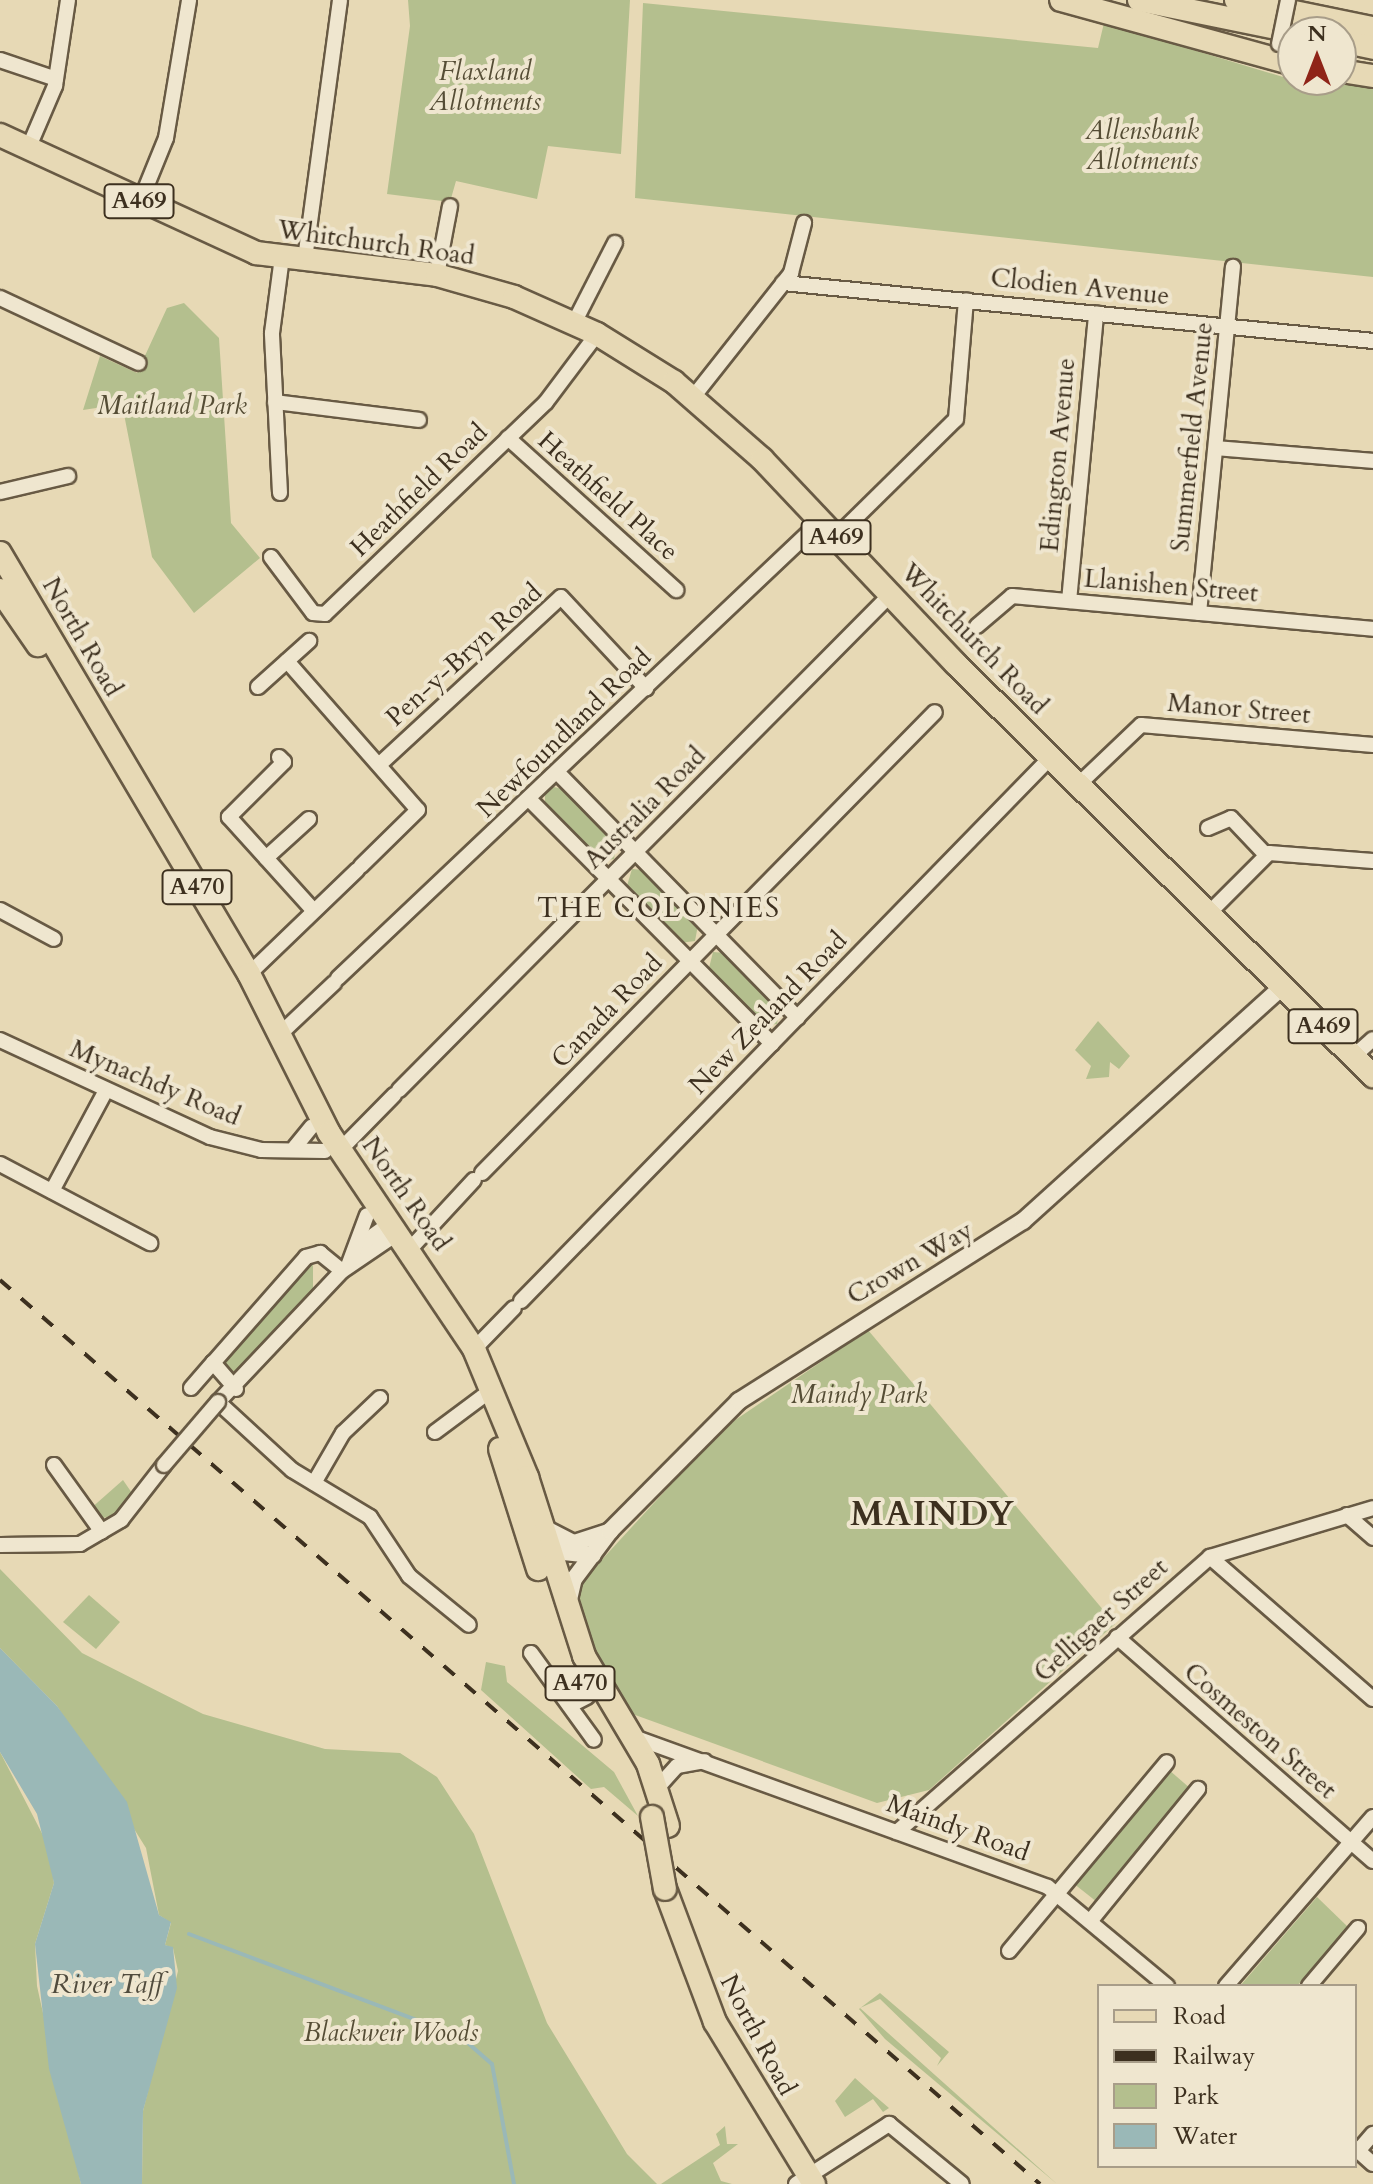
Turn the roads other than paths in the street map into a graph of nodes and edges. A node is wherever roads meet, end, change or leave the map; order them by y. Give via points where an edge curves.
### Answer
1 (68, 0) edge
2 (189, 0) edge
3 (340, 0) edge
4 (1061, 0) edge
5 (1139, 0) edge
6 (1236, 0) edge
7 (1305, 0) edge
8 (1373, 17) edge
9 (1373, 28) edge
10 (1277, 47) edge
11 (1277, 48) edge
12 (0, 60) edge
13 (56, 79) junction
14 (0, 135) edge
15 (28, 149) junction
16 (140, 202) junction
17 (450, 206) dead end
18 (804, 223) dead end
19 (615, 243) dead end
20 (282, 257) junction
21 (305, 259) junction
22 (1233, 267) dead end
23 (437, 275) junction
24 (783, 283) junction
25 (0, 298) edge
26 (966, 300) junction
27 (1096, 313) junction
28 (574, 323) junction
29 (1227, 326) junction
30 (597, 334) junction
31 (1373, 341) edge
32 (139, 363) dead end
33 (694, 396) junction
34 (275, 402) junction
35 (419, 420) dead end
36 (508, 438) junction
37 (1216, 448) junction
38 (1373, 461) edge
39 (68, 476) dead end
40 (0, 492) edge
41 (280, 493) dead end
42 (829, 529) junction
43 (0, 553) edge
44 (271, 557) dead end
45 (0, 590) edge
46 (676, 590) dead end
47 (891, 594) junction
48 (1069, 601) junction
49 (1199, 613) junction
50 (977, 626) dead end
51 (1373, 629) edge
52 (309, 641) dead end
53 (287, 661) junction
54 (258, 687) dead end
55 (646, 688) junction
56 (935, 712) dead end
57 (1373, 745) edge
58 (279, 757) dead end
59 (1050, 758) junction
60 (380, 764) junction
61 (557, 772) junction
62 (1078, 785) junction
63 (529, 799) junction
64 (309, 819) dead end
65 (1208, 828) dead end
66 (635, 852) junction
67 (1266, 855) junction
68 (266, 858) junction
69 (1373, 861) edge
70 (608, 879) junction
71 (0, 910) edge
72 (313, 910) junction
73 (1209, 913) junction
74 (716, 934) junction
75 (54, 939) dead end
76 (233, 946) junction
77 (269, 948) junction
78 (689, 961) junction
79 (249, 974) junction
80 (1278, 981) junction
81 (798, 1018) junction
82 (281, 1033) junction
83 (1373, 1039) edge
84 (0, 1040) edge
85 (772, 1044) junction
86 (1354, 1056) junction
87 (1373, 1076) edge
88 (105, 1092) junction
89 (311, 1127) junction
90 (295, 1147) junction
91 (332, 1150) junction
92 (0, 1164) edge
93 (52, 1191) junction
94 (388, 1232) junction
95 (150, 1243) dead end
96 (355, 1248) junction
97 (345, 1268) junction
98 (474, 1349) junction
99 (213, 1363) junction
100 (191, 1388) dead end
101 (236, 1389) junction
102 (482, 1397) junction
103 (380, 1398) dead end
104 (218, 1402) junction
105 (435, 1432) dead end
106 (54, 1465) dead end
107 (314, 1483) junction
108 (1373, 1508) edge
109 (1347, 1515) junction
110 (610, 1531) junction
111 (102, 1532) junction
112 (536, 1533) junction
113 (1373, 1538) edge
114 (0, 1545) edge
115 (549, 1553) junction
116 (593, 1555) junction
117 (1210, 1557) junction
118 (567, 1610) junction
119 (469, 1625) dead end
120 (1117, 1637) junction
121 (531, 1653) dead end
122 (1373, 1699) edge
123 (579, 1701) junction
124 (631, 1736) junction
125 (594, 1740) dead end
126 (705, 1761) junction
127 (1167, 1762) dead end
128 (658, 1787) junction
129 (1198, 1789) dead end
130 (1373, 1817) edge
131 (660, 1822) junction
132 (897, 1832) junction
133 (1352, 1842) junction
134 (1373, 1861) edge
135 (1057, 1892) junction
136 (1092, 1919) junction
137 (1358, 1928) dead end
138 (1009, 1951) dead end
139 (1165, 1984) edge
140 (1228, 1984) edge
141 (1311, 1984) edge
142 (1373, 2134) edge
143 (1357, 2149) edge
144 (1373, 2164) edge
145 (806, 2181) edge
146 (962, 2184) edge

1 - 13 street
2 - 16 street via 166,138
3 - 21 street
4 - 11 main road
5 - 10 main road
6 - 9 main road
7 - 8 main road
12 - 13 street
13 - 15 street
14 - 15 main road, Whitchurch Road / A469
15 - 16 main road, Whitchurch Road / A469
16 - 20 main road, Whitchurch Road / A469 via 234,245
17 - 23 street
18 - 24 street
19 - 28 street
20 - 21 main road, Whitchurch Road / A469
20 - 34 street via 272,333
21 - 23 main road, Whitchurch Road / A469
22 - 29 street, Summerfield Avenue
23 - 28 main road, Whitchurch Road / A469
24 - 26 street, Clodien Avenue
24 - 33 street
25 - 32 street
26 - 27 street, Clodien Avenue
26 - 42 street, Newfoundland Road via 954,423
27 - 29 street, Clodien Avenue
27 - 48 street, Edington Avenue
28 - 30 main road, Whitchurch Road / A469
29 - 31 street, Clodien Avenue
29 - 37 street, Summerfield Avenue
30 - 33 main road, Whitchurch Road / A469
30 - 36 street, Heathfield Road
33 - 42 main road, Whitchurch Road / A469
34 - 35 street
34 - 41 street
36 - 44 street, Heathfield Road via 321,616
36 - 46 street, Heathfield Place
37 - 38 street
37 - 49 street, Summerfield Avenue
39 - 40 street
42 - 47 main road, Whitchurch Road / A469
42 - 55 street, Newfoundland Road
43 - 76 main road, North Road / A470
45 - 89 main road, North Road / A470 via 225,960
47 - 59 main road, Whitchurch Road / A469
47 - 66 street, Australia Road
48 - 49 street, Llanishen Street
48 - 50 street, Llanishen Street via 1009,597
49 - 51 street, Llanishen Street
52 - 53 street
53 - 54 street
53 - 60 street
55 - 60 street, Pen-y-Bryn Road via 561,597
55 - 61 street, Newfoundland Road
56 - 74 street, Canada Road
57 - 62 street, Manor Street via 1141,725
58 - 68 street via 284,762 229,817
59 - 62 main road, Whitchurch Road / A469
59 - 81 street, New Zealand Road
60 - 72 street via 418,810
61 - 63 street, Newfoundland Road
61 - 66 street
62 - 73 main road, Whitchurch Road / A469
63 - 70 street
63 - 82 street, Newfoundland Road
64 - 68 street
65 - 67 street via 1231,818
66 - 70 street, Australia Road
66 - 74 street
67 - 69 street
67 - 73 street
68 - 72 street
70 - 78 street
70 - 91 street, Australia Road via 396,1093
71 - 75 street
72 - 77 street
73 - 80 main road, Whitchurch Road / A469
74 - 78 street, Canada Road
74 - 81 street
76 - 77 street
76 - 79 main road, North Road / A470
77 - 79 street
78 - 85 street
78 - 94 street, Canada Road via 478,1176
79 - 82 main road, North Road / A470
80 - 86 main road, Whitchurch Road / A469
80 - 110 street, Crown Way via 1023,1221 762,1382
81 - 85 street, New Zealand Road
82 - 91 main road, North Road / A470
83 - 86 street
84 - 88 street, Mynachdy Road
85 - 98 street, New Zealand Road
86 - 87 main road, Whitchurch Road / A469
88 - 90 street, Mynachdy Road via 225,1142 261,1150
88 - 93 street
89 - 90 street
89 - 91 main road, North Road / A470
90 - 91 street, Mynachdy Road
91 - 94 main road, North Road / A470
92 - 93 street
93 - 95 street
94 - 96 street
94 - 96 street
94 - 97 street
94 - 98 main road, North Road / A470
94 - 102 main road, North Road / A470 via 457,1344
96 - 97 street
97 - 99 street via 320,1253 306,1257
97 - 101 street
98 - 112 main road, North Road / A470
99 - 100 street
99 - 101 street
101 - 104 street
102 - 105 street
102 - 112 main road, North Road / A470
103 - 107 street via 343,1433
104 - 107 street
104 - 111 street, bridge via 121,1520
106 - 111 street
107 - 119 street via 370,1517 409,1576
108 - 109 street, Gelligaer Street
109 - 113 street
109 - 117 street, Gelligaer Street
110 - 112 street, Crown Way via 574,1543
110 - 116 street, Crown Way
111 - 114 street via 68,1546
112 - 115 main road, North Road / A470
112 - 123 main road, North Road / A470
115 - 116 street
115 - 118 main road, North Road / A470
116 - 118 street, Crown Way via 574,1579
117 - 120 street, Gelligaer Street
117 - 122 street
118 - 124 main road, North Road / A470 via 600,1690
120 - 132 street, Gelligaer Street
120 - 133 street, Cosmeston Street
121 - 123 street
123 - 125 street
123 - 131 main road, North Road / A470 via 633,1769
124 - 126 street, Maindy Road
124 - 128 main road, North Road / A470
126 - 128 street via 677,1766
126 - 132 street, Maindy Road
127 - 135 street
128 - 131 main road, North Road / A470
129 - 136 street
130 - 133 street
131 - 145 main road, North Road / A470 via 679,1889 675,1910 715,2022
132 - 135 street, Maindy Road
133 - 134 street, Cosmeston Street
133 - 140 street
135 - 136 street, Maindy Road
135 - 138 street
136 - 139 street, Maindy Road
137 - 141 street
142 - 143 street
143 - 144 street
145 - 146 street via 889,2124

